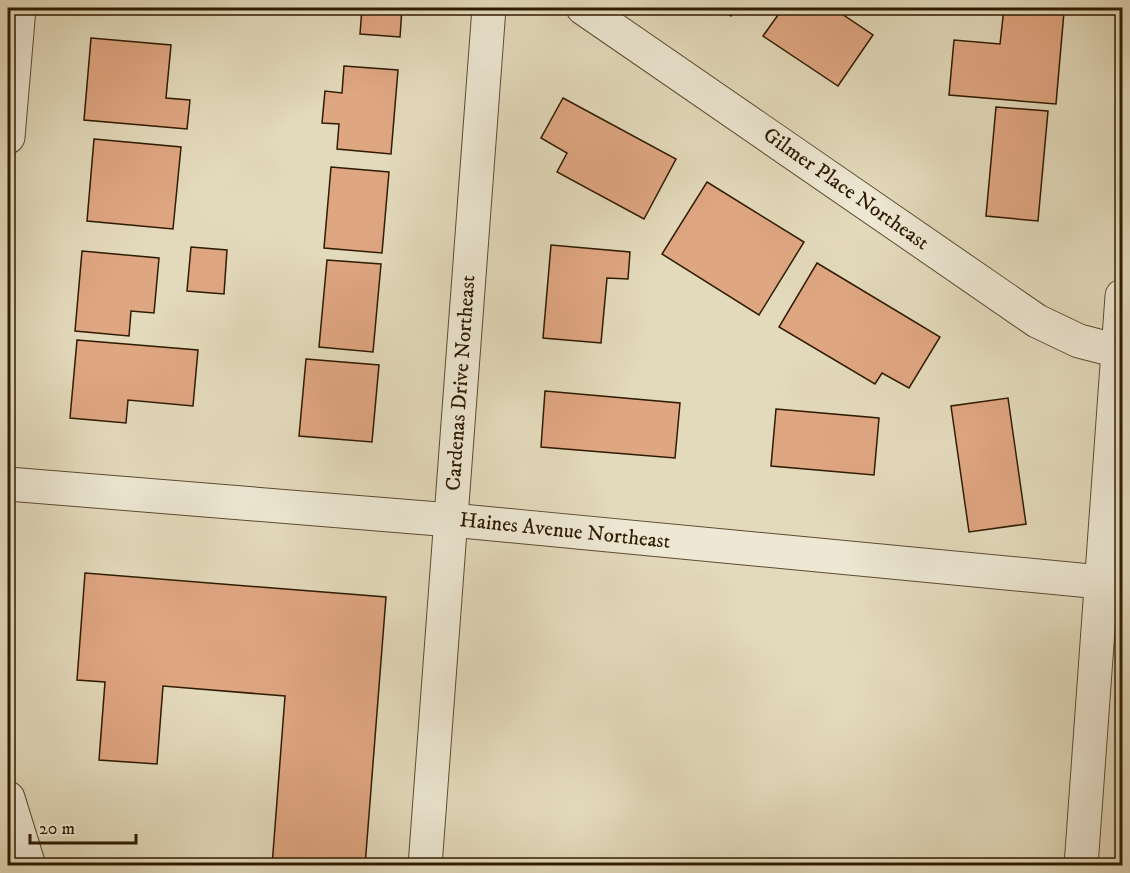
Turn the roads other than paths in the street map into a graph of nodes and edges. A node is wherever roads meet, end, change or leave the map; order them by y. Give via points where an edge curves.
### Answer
1 (19, 8) edge
2 (489, 8) edge
3 (583, 8) edge
4 (8, 137) edge
5 (1122, 296) edge
6 (1118, 351) junction
7 (8, 484) edge
8 (451, 520) junction
9 (1113, 584) edge
10 (8, 798) edge
11 (29, 866) edge
12 (425, 866) edge
13 (1081, 866) edge

1 - 4 street
2 - 8 street, Cardenas Drive Northeast
3 - 6 street, Gilmer Place Northeast via 1037,321 1079,341
5 - 6 street
6 - 9 street
7 - 8 street, Haines Avenue Northeast
8 - 9 street, Haines Avenue Northeast
8 - 12 street, Cardenas Drive Northeast
9 - 13 street
10 - 11 street

